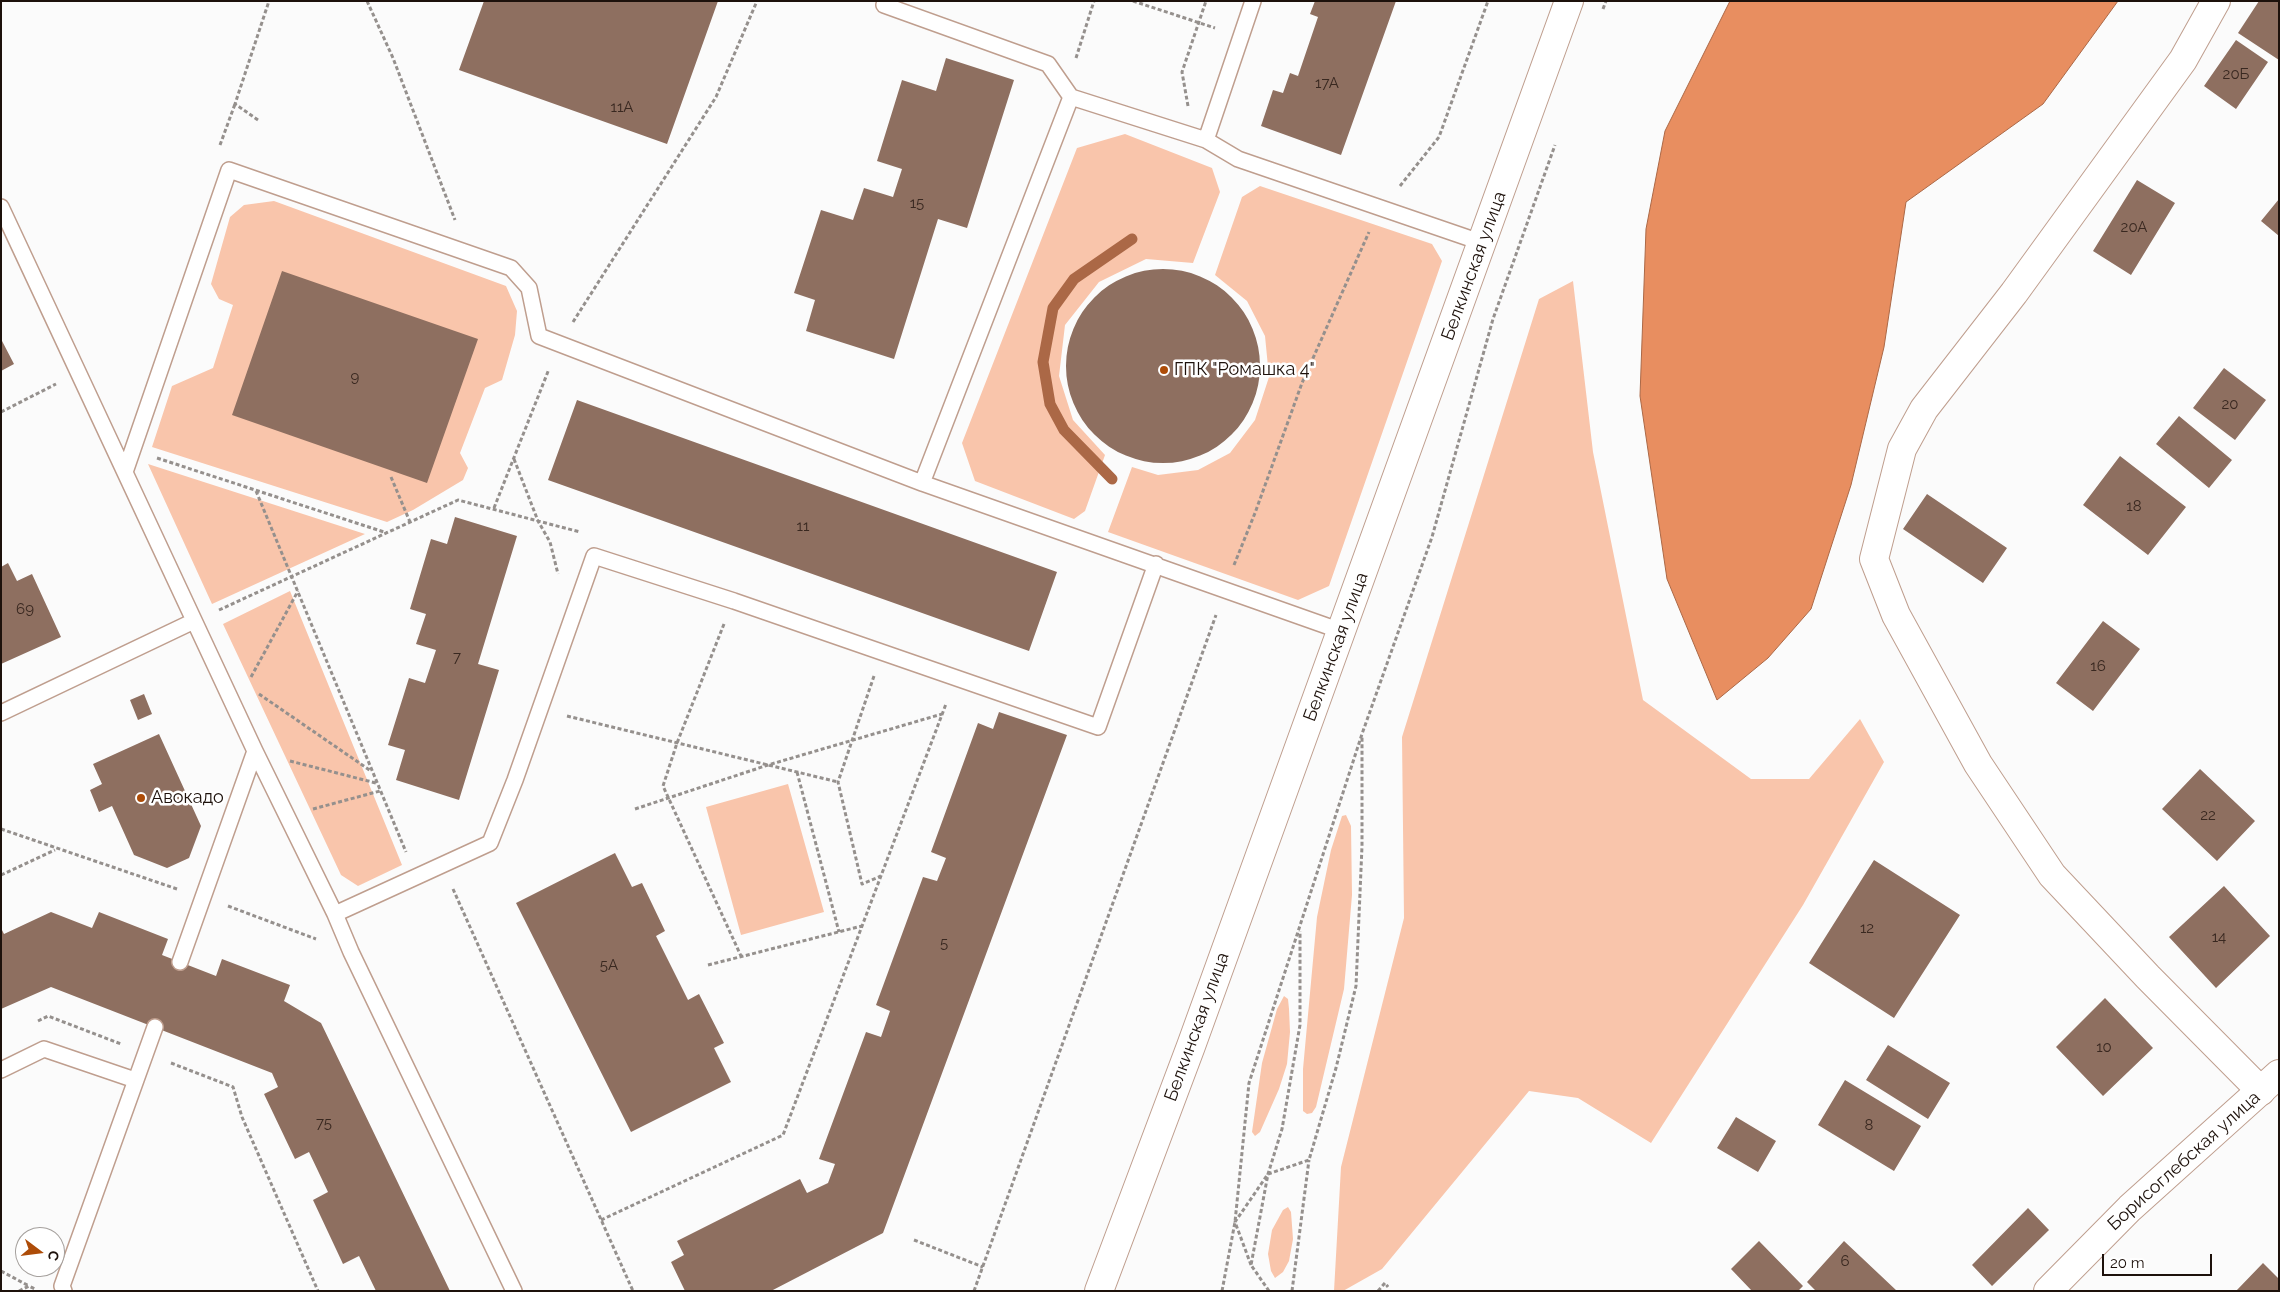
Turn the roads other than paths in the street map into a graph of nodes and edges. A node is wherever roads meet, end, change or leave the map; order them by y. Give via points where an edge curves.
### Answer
1 (1253, 1) edge
2 (1569, 1) edge
3 (2216, 1) edge
4 (884, 5) dead end
5 (1071, 97) junction
6 (1199, 138) junction
7 (1, 207) edge
8 (1483, 243) junction
9 (125, 472) junction
10 (922, 483) junction
11 (1156, 564) junction
12 (194, 622) junction
13 (1341, 631) junction
14 (1, 714) edge
15 (255, 751) junction
16 (335, 914) junction
17 (180, 962) dead end
18 (155, 1028) dead end
19 (1, 1070) edge
20 (135, 1080) junction
21 (2270, 1082) edge
22 (64, 1291) edge
23 (514, 1291) edge
24 (1099, 1291) edge
25 (2048, 1291) edge

1 - 6 lane via 1242,36
2 - 8 street, Белкинская улица
3 - 21 street via 2183,60 2014,293 1924,409 1902,449 1874,559 1896,615 1978,764 2052,876 2148,977
4 - 5 lane via 1048,64
5 - 6 lane
5 - 10 lane
6 - 8 lane via 1238,159
7 - 9 lane
8 - 13 street, Белкинская улица
9 - 10 lane via 229,170 511,268 529,288 539,336
9 - 12 lane
10 - 11 lane
11 - 13 lane
11 - 16 lane via 1098,727 594,556 516,780 490,843
12 - 14 lane
12 - 15 lane
13 - 24 street, Белкинская улица
15 - 16 lane
15 - 17 lane
16 - 23 lane
18 - 20 lane
19 - 20 lane via 44,1049
20 - 22 lane via 62,1286
21 - 25 street, Борисоглебская улица via 2130,1208

